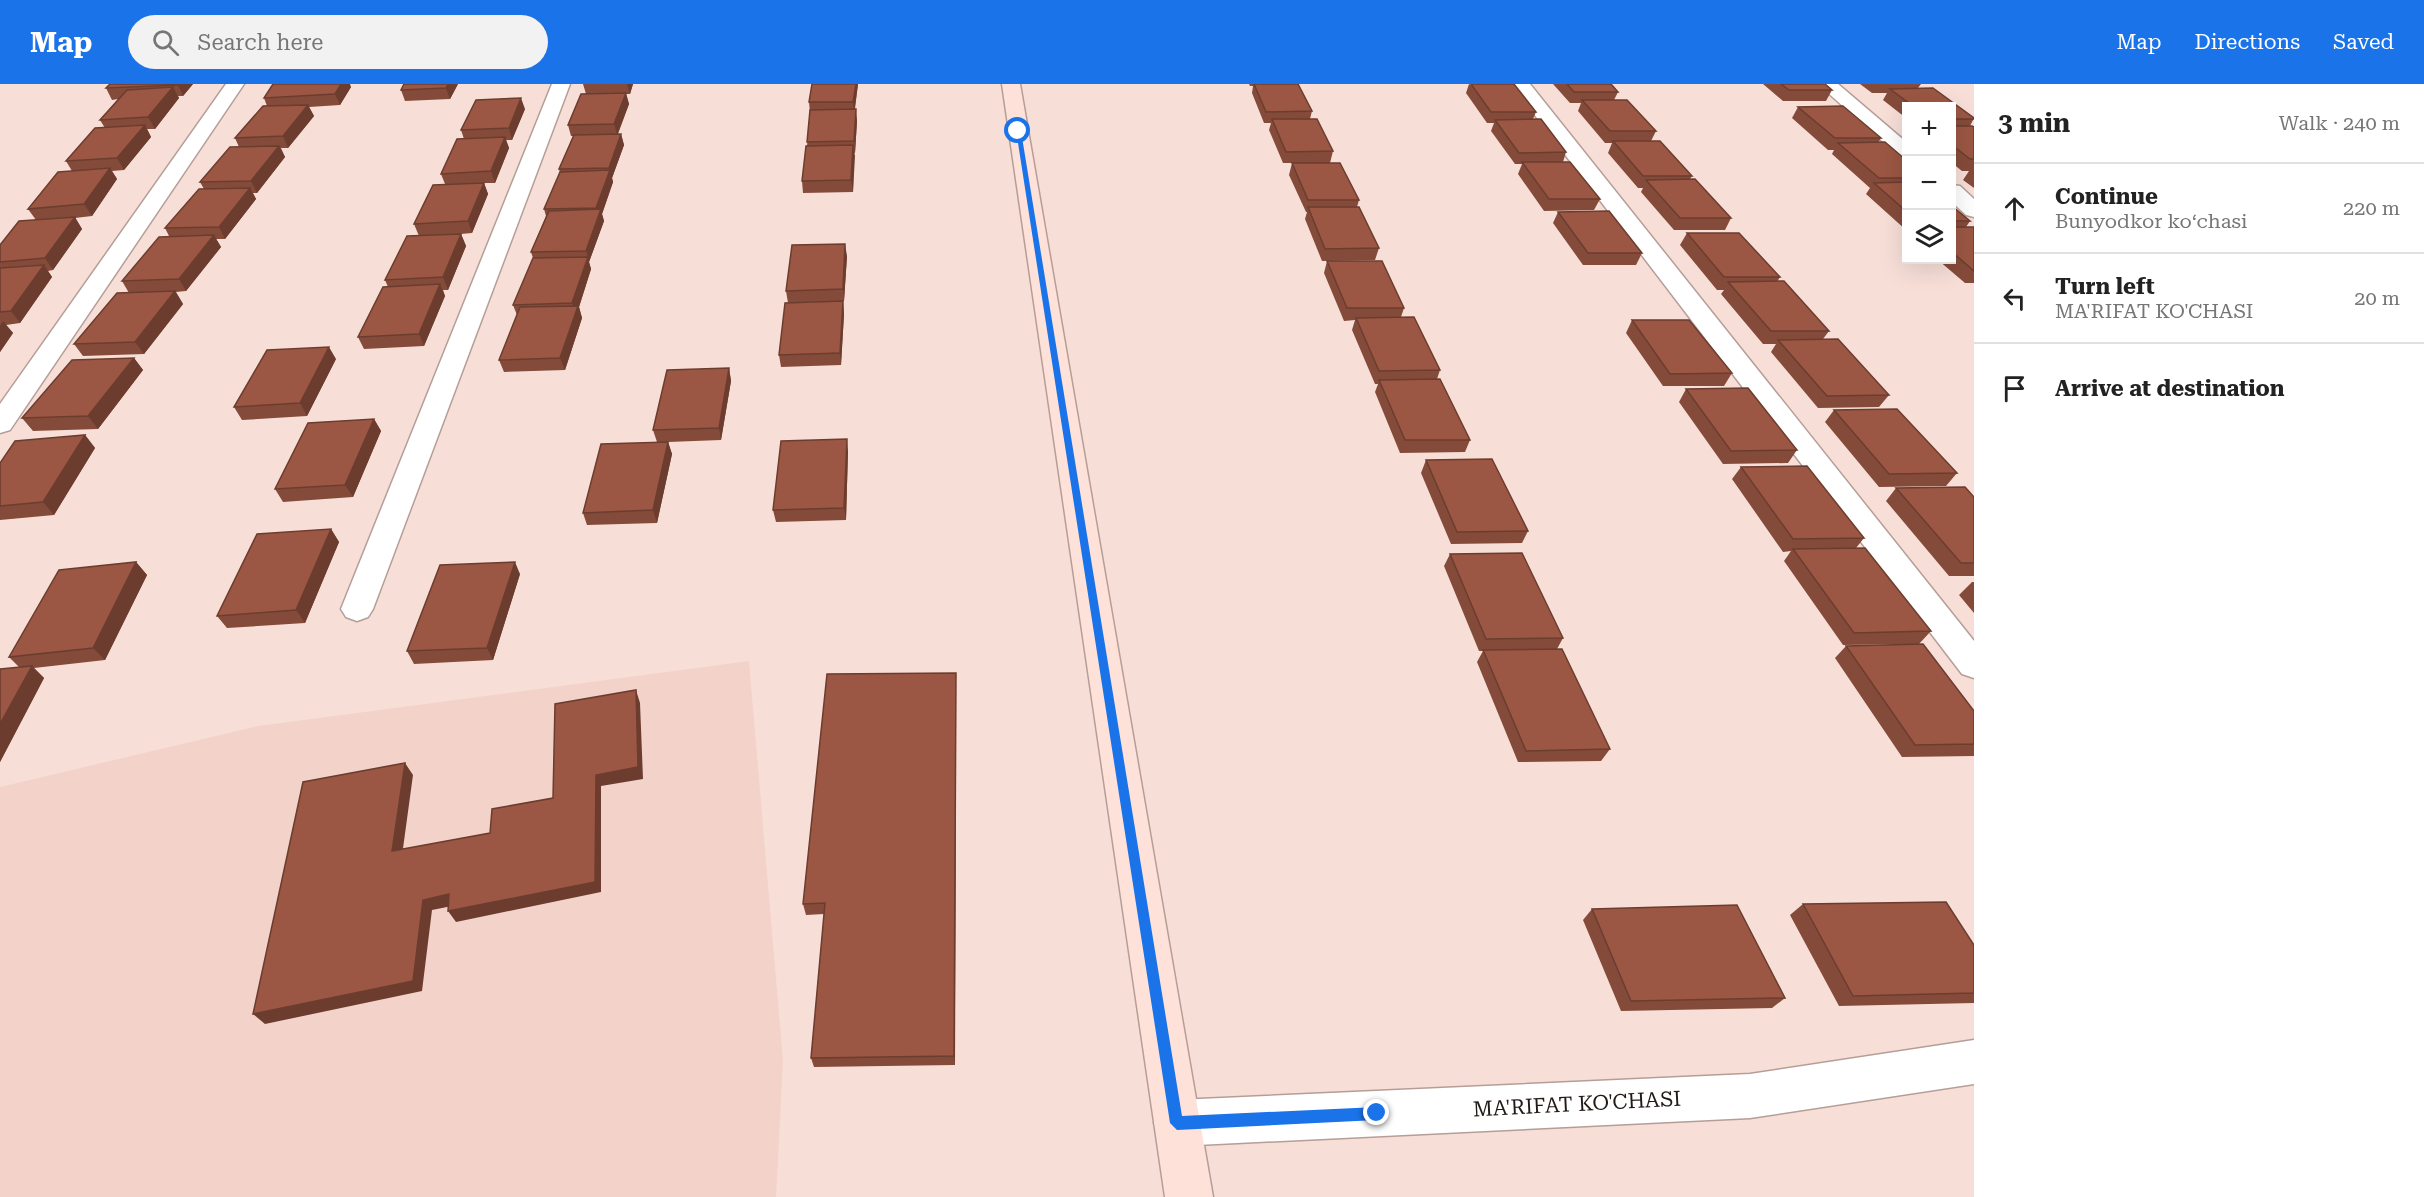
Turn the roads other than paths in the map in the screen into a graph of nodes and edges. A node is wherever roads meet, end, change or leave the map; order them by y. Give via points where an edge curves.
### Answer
1 (235, 84) edge
2 (561, 84) edge
3 (1011, 84) edge
4 (1520, 84) edge
5 (1827, 84) edge
6 (1902, 149) edge
7 (1956, 194) edge
8 (1974, 210) edge
9 (0, 424) edge
10 (357, 609) dead end
11 (1974, 664) edge
12 (1974, 1062) edge
13 (1177, 1123) junction
14 (1189, 1197) edge

1 - 9 street
2 - 10 street
3 - 13 main road
4 - 11 street
5 - 6 street
7 - 8 street
12 - 13 street, MA'RIFAT KO'CHASI via 1750,1096
13 - 14 main road

